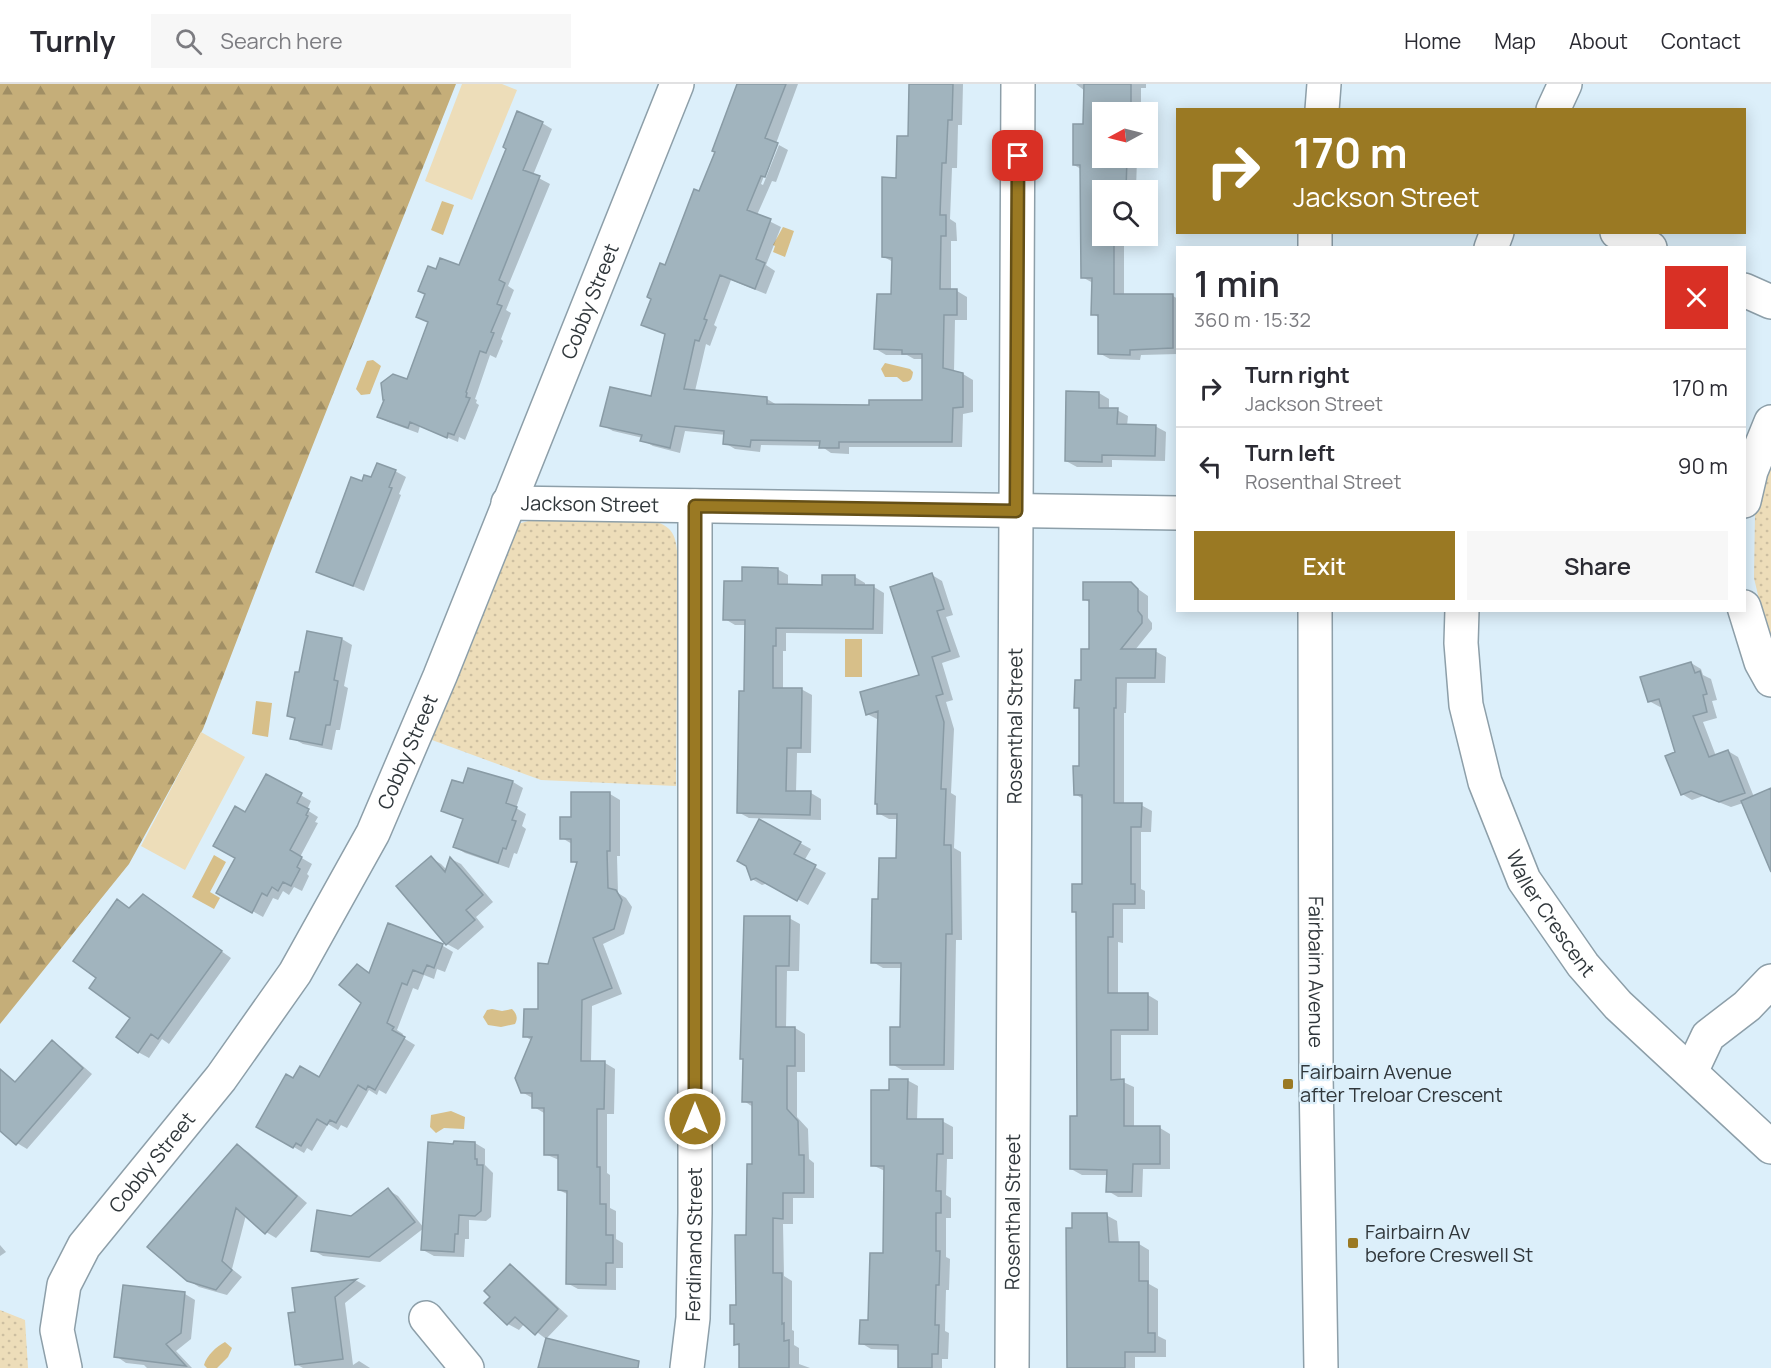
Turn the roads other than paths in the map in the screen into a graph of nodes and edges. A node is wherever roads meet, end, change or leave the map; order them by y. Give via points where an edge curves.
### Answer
1 (677, 84) edge
2 (1018, 84) edge
3 (1324, 84) edge
4 (1565, 84) edge
5 (1322, 108) edge
6 (1554, 108) edge
7 (1621, 234) edge
8 (1646, 246) edge
9 (1746, 291) edge
10 (1771, 302) edge
11 (1771, 422) edge
12 (1746, 492) edge
13 (508, 503) junction
14 (695, 506) junction
15 (1016, 511) junction
16 (1176, 513) edge
17 (1315, 612) edge
18 (1462, 612) edge
19 (1746, 612) edge
20 (1771, 681) edge
21 (1771, 981) edge
22 (1691, 1072) junction
23 (1771, 1147) edge
24 (426, 1318) dead end
25 (65, 1368) edge
26 (467, 1368) edge
27 (687, 1368) edge
28 (1012, 1368) edge
29 (1321, 1368) edge

1 - 13 street, Cobby Street
2 - 15 street, Rosenthal Street
3 - 5 street
4 - 6 street
7 - 8 street
9 - 10 street
11 - 12 street
13 - 14 street, Jackson Street
13 - 25 street, Cobby Street via 373,833 295,973 221,1078 84,1246 64,1285 57,1330
14 - 15 street, Jackson Street
14 - 27 street, Ferdinand Street via 695,1213 693,1318
15 - 16 street, Jackson Street
15 - 28 street, Rosenthal Street
17 - 29 street, Fairbairn Avenue
18 - 22 street, Waller Crescent via 1466,705 1485,782 1524,880 1583,965 1618,1005
19 - 20 street
21 - 22 street via 1747,1006 1708,1036
22 - 23 street, Waller Crescent
24 - 26 street

